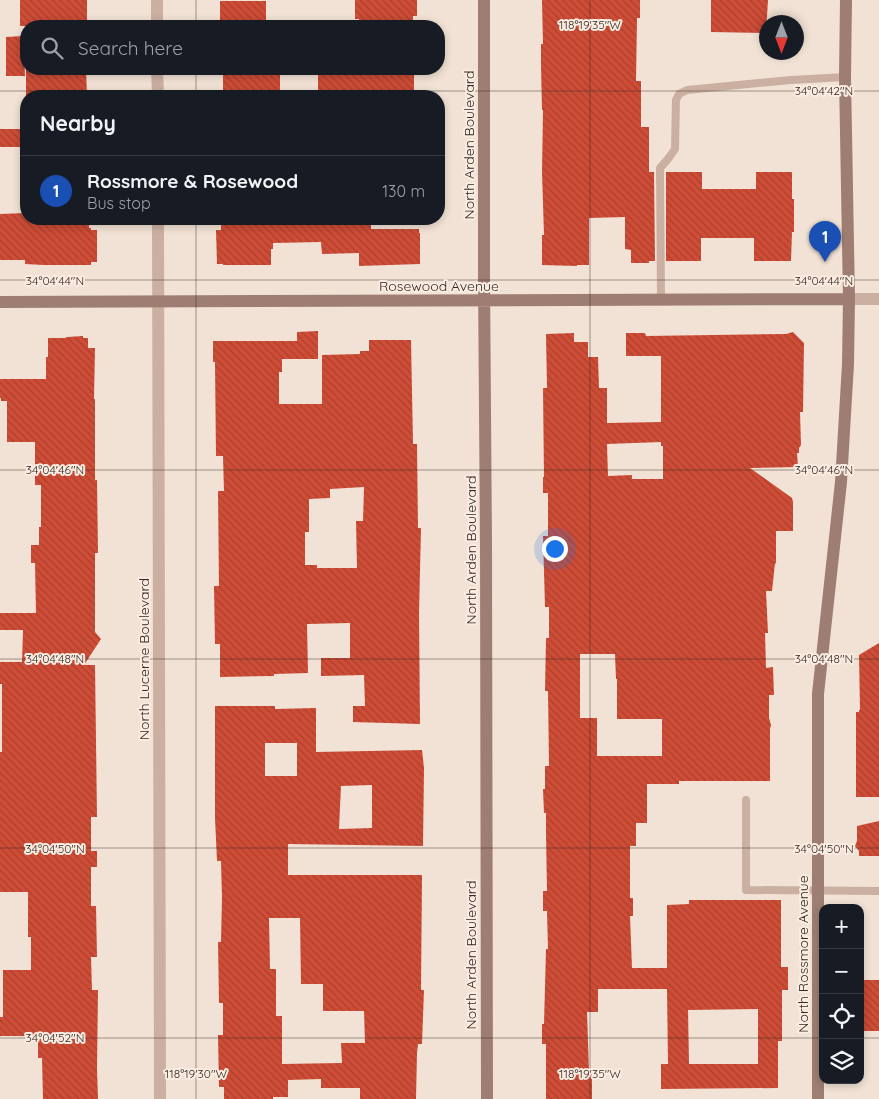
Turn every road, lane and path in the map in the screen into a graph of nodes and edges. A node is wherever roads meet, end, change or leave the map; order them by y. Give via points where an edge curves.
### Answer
1 (157, 0) edge
2 (484, 0) edge
3 (846, 0) edge
4 (157, 20) edge
5 (158, 75) edge
6 (845, 77) junction
7 (158, 90) edge
8 (158, 225) edge
9 (849, 299) junction
10 (879, 299) edge
11 (484, 300) junction
12 (661, 300) junction
13 (0, 302) edge
14 (158, 302) junction
15 (746, 800) dead end
16 (818, 890) junction
17 (879, 891) edge
18 (160, 1099) edge
19 (487, 1099) edge
20 (818, 1099) edge

1 - 4 street
2 - 11 street, North Arden Boulevard
3 - 6 street, North Rossmore Avenue
5 - 7 street
6 - 9 street, North Rossmore Avenue
6 - 12 lane via 687,90 679,94 676,100 675,149 660,168
8 - 14 street, North Lucerne Boulevard
9 - 10 street, Rosewood Avenue
9 - 12 street, Rosewood Avenue
9 - 16 street, North Rossmore Avenue via 841,482 818,694
11 - 12 street, Rosewood Avenue
11 - 14 street, Rosewood Avenue
11 - 19 street, North Arden Boulevard
13 - 14 street, Rosewood Avenue
14 - 18 street, North Lucerne Boulevard
15 - 16 lane via 746,890
16 - 17 lane
16 - 20 street, North Rossmore Avenue

